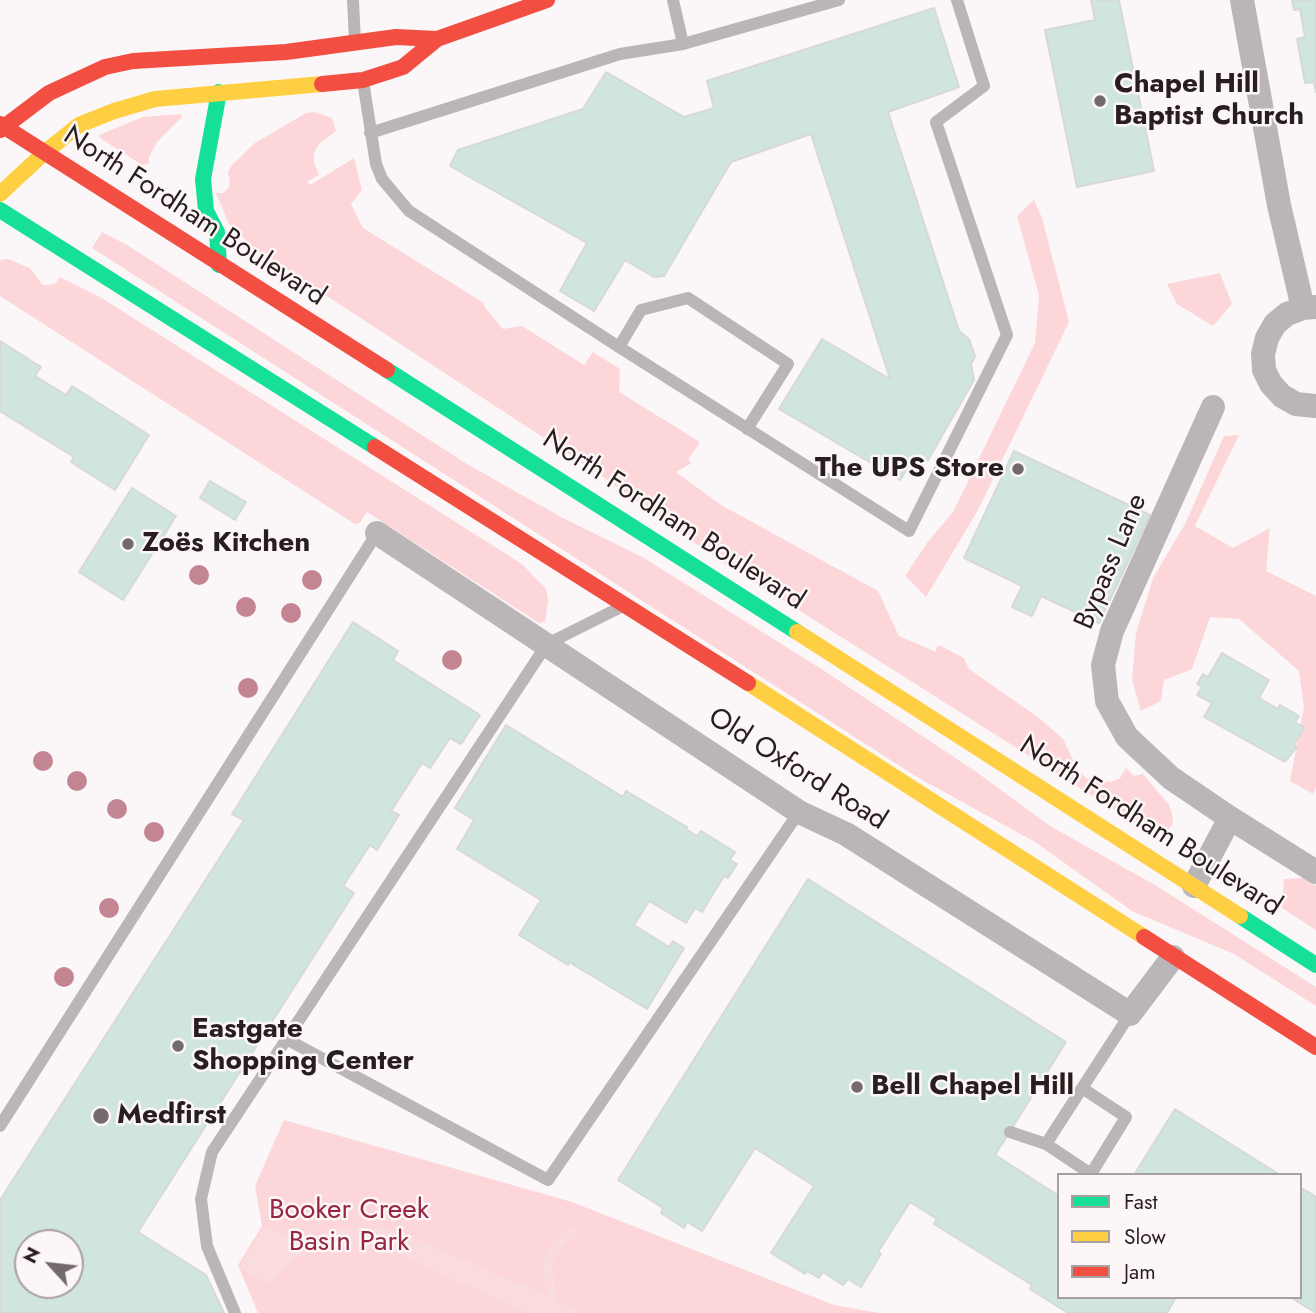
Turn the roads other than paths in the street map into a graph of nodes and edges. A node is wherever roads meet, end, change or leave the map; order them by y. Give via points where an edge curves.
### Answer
1 (353, 0) edge
2 (547, 0) edge
3 (673, 0) edge
4 (839, 0) edge
5 (957, 0) edge
6 (1242, 0) edge
7 (437, 39) junction
8 (355, 44) junction
9 (683, 44) junction
10 (363, 80) junction
11 (219, 92) junction
12 (1, 127) edge
13 (370, 133) junction
14 (44, 153) junction
15 (0, 194) edge
16 (0, 210) edge
17 (219, 265) junction
18 (1309, 308) edge
19 (619, 347) junction
20 (1316, 406) edge
21 (1213, 407) dead end
22 (747, 429) junction
23 (377, 533) joint
24 (626, 605) junction
25 (547, 644) junction
26 (799, 812) junction
27 (1230, 818) junction
28 (1316, 872) edge
29 (1194, 886) junction
30 (1173, 957) junction
31 (1316, 965) edge
32 (1130, 1014) junction
33 (288, 1040) junction
34 (1316, 1047) edge
35 (1082, 1088) junction
36 (0, 1126) edge
37 (1010, 1132) dead end
38 (1046, 1144) junction
39 (1090, 1173) edge
40 (1092, 1173) edge
41 (234, 1313) edge

1 - 8 lane
2 - 7 main road
3 - 9 lane
4 - 9 lane
5 - 22 lane via 984,86 936,122 1007,335 909,531
6 - 18 street via 1279,205
7 - 8 main road via 396,37
7 - 10 main road via 403,66
8 - 12 main road via 105,67 49,93
9 - 13 lane via 620,54
10 - 11 main road
10 - 13 lane
11 - 14 main road via 155,99 114,111 79,125
11 - 17 main road via 203,194 217,232
12 - 14 main road, North Fordham Boulevard
13 - 19 lane via 382,179 409,211
14 - 15 main road
14 - 17 main road, North Fordham Boulevard
16 - 24 main road
17 - 29 main road, North Fordham Boulevard
18 - 20 street via 1287,314 1271,331 1263,354 1264,370 1282,396 1296,404
19 - 22 lane
19 - 22 lane via 641,310 688,298 788,364
21 - 27 street, Bypass Lane via 1112,631 1103,665 1107,701 1127,737 1171,778
23 - 25 street, Old Oxford Road
23 - 36 lane
24 - 25 lane
24 - 30 main road
25 - 26 street, Old Oxford Road
25 - 33 lane
26 - 32 street, Old Oxford Road via 846,834
26 - 33 lane via 548,1180
27 - 28 street, Bypass Lane
27 - 29 street
29 - 31 main road, North Fordham Boulevard
30 - 32 street
30 - 34 main road
32 - 35 lane
33 - 41 lane via 212,1152 201,1199 207,1246
35 - 38 lane
35 - 40 lane via 1126,1117
37 - 38 lane
38 - 39 lane

